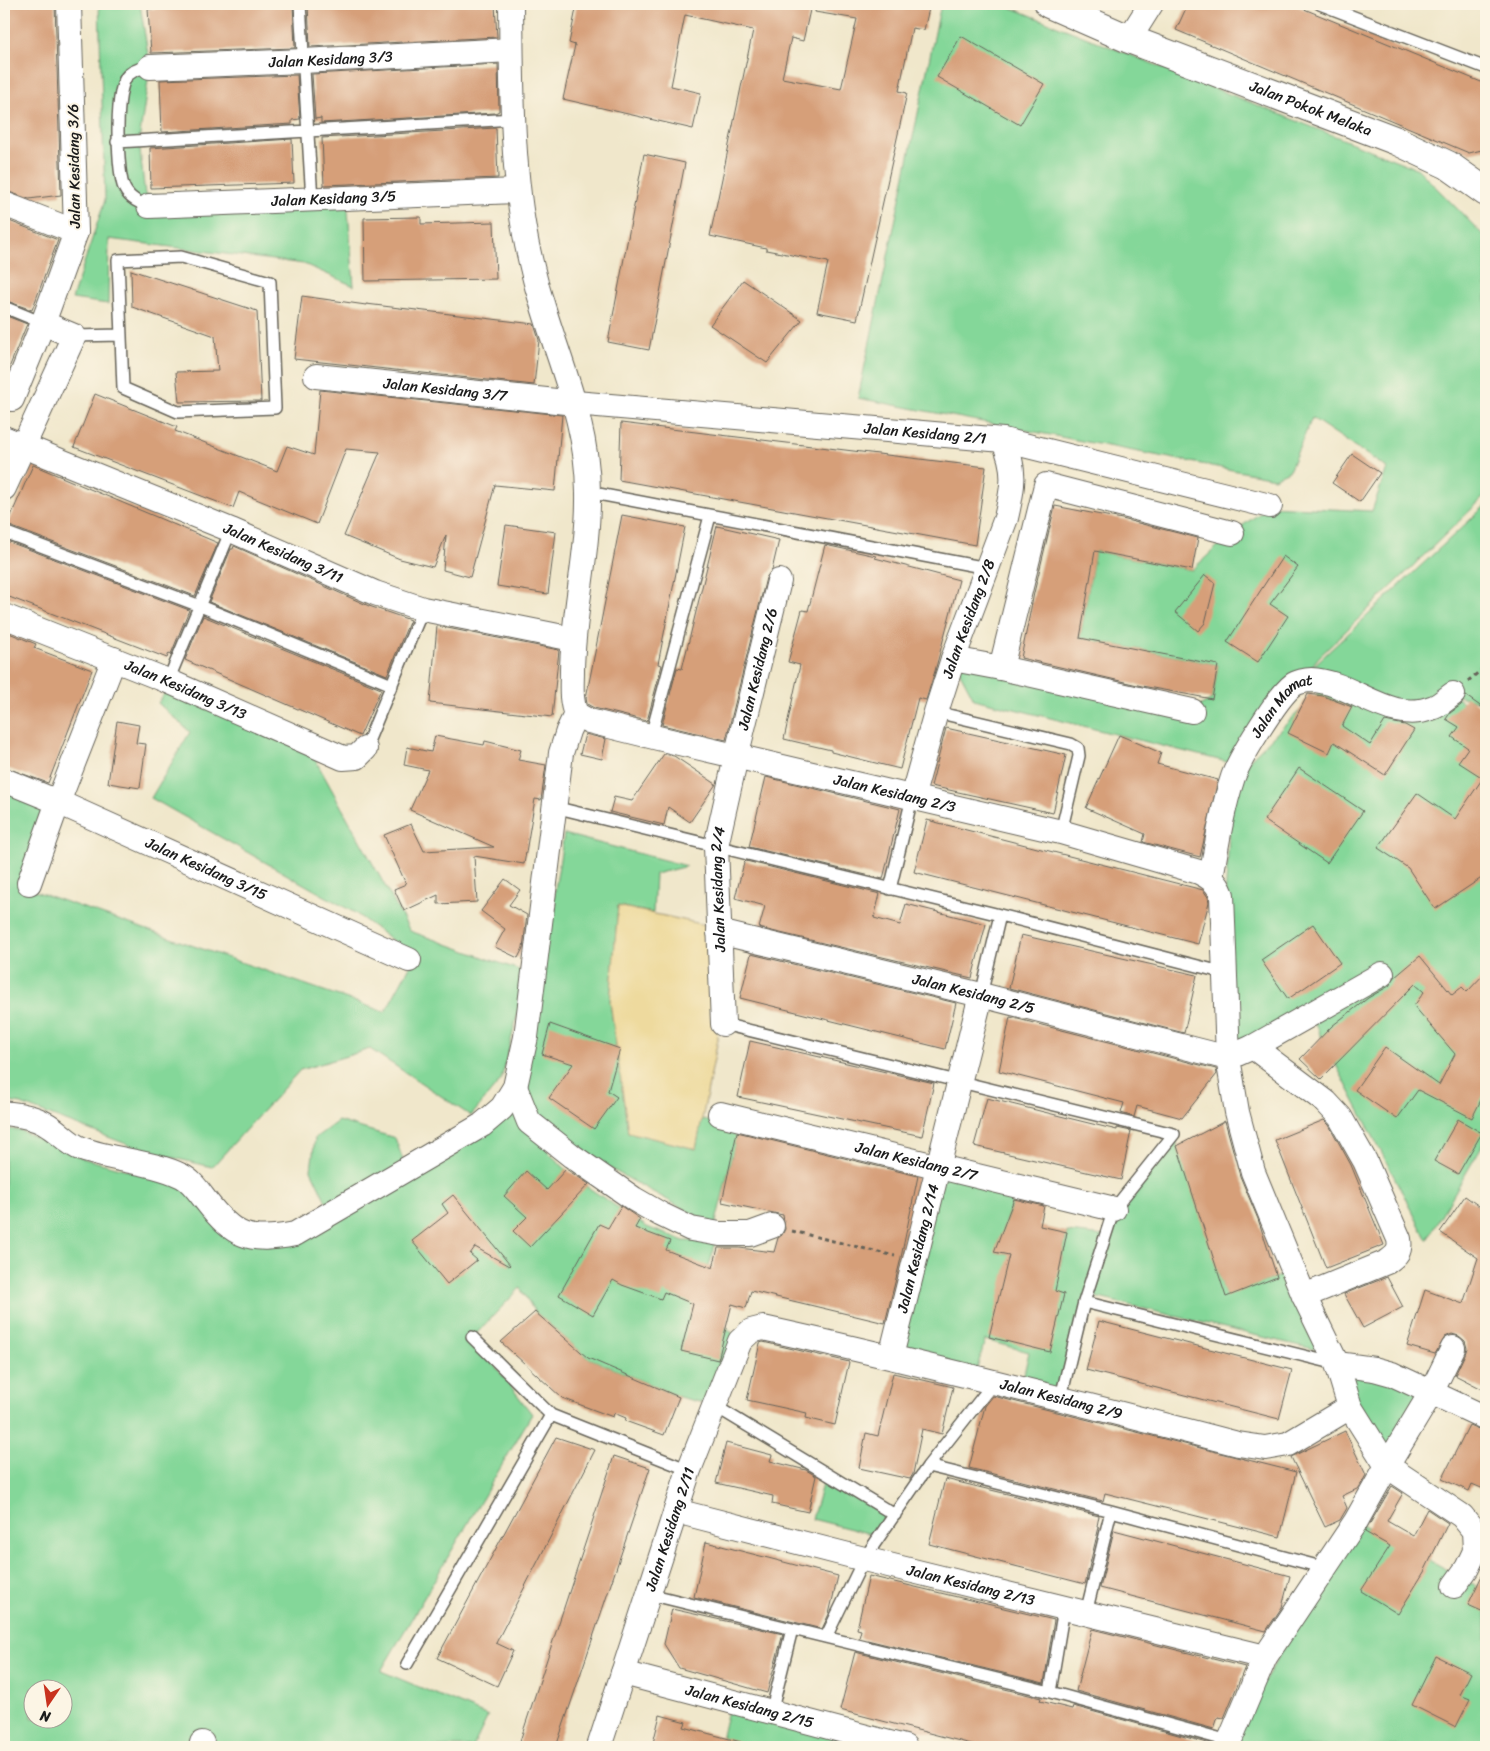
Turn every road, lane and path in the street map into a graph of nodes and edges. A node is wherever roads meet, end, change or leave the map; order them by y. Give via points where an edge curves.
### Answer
1 (69, 4) edge
2 (300, 4) edge
3 (511, 4) edge
4 (1049, 4) edge
5 (1151, 4) edge
6 (1320, 4) edge
7 (1129, 39) junction
8 (511, 50) junction
9 (304, 61) junction
10 (150, 67) joint
11 (1486, 68) edge
12 (514, 119) junction
13 (308, 131) junction
14 (117, 142) junction
15 (518, 191) junction
16 (1486, 192) edge
17 (312, 200) junction
18 (4, 204) edge
19 (149, 206) joint
20 (76, 232) junction
21 (4, 307) edge
22 (43, 323) junction
23 (121, 335) junction
24 (74, 336) junction
25 (316, 376) dead end
26 (8, 397) edge
27 (575, 403) junction
28 (1004, 440) junction
29 (14, 442) edge
30 (4, 488) edge
31 (588, 492) junction
32 (1270, 506) dead end
33 (710, 516) junction
34 (231, 530) junction
35 (4, 532) edge
36 (1232, 533) dead end
37 (987, 568) junction
38 (779, 581) dead end
39 (200, 606) junction
40 (424, 609) junction
41 (4, 616) edge
42 (573, 639) junction
43 (114, 659) junction
44 (953, 659) junction
45 (1001, 668) junction
46 (168, 681) junction
47 (392, 685) junction
48 (1452, 694) dead end
49 (1192, 710) dead end
50 (936, 712) junction
51 (576, 714) junction
52 (651, 736) junction
53 (365, 749) joint
54 (736, 757) junction
55 (4, 780) edge
56 (912, 798) junction
57 (58, 802) junction
58 (554, 807) junction
59 (1060, 832) junction
60 (716, 846) junction
61 (1211, 878) junction
62 (29, 883) dead end
63 (890, 888) junction
64 (1000, 915) junction
65 (719, 932) junction
66 (409, 960) dead end
67 (1225, 973) junction
68 (1382, 974) dead end
69 (981, 995) junction
70 (723, 1024) joint
71 (1253, 1047) junction
72 (1228, 1058) junction
73 (959, 1082) junction
74 (515, 1087) junction
75 (4, 1112) edge
76 (720, 1114) dead end
77 (938, 1166) junction
78 (1114, 1209) junction
79 (772, 1226) joint
80 (915, 1261) junction
81 (1304, 1296) junction
82 (1084, 1302) junction
83 (763, 1328) joint
84 (472, 1337) dead end
85 (1453, 1348) dead end
86 (891, 1356) junction
87 (1337, 1364) junction
88 (995, 1381) junction
89 (1431, 1393) junction
90 (1061, 1397) junction
91 (716, 1406) junction
92 (1350, 1407) junction
93 (551, 1415) junction
94 (1486, 1418) edge
95 (928, 1466) junction
96 (1387, 1466) junction
97 (690, 1470) junction
98 (676, 1511) junction
99 (1111, 1511) junction
100 (895, 1515) junction
101 (864, 1559) junction
102 (1325, 1568) junction
103 (1454, 1586) dead end
104 (649, 1594) junction
105 (1075, 1610) junction
106 (792, 1629) junction
107 (826, 1637) junction
108 (1265, 1657) junction
109 (407, 1664) dead end
110 (623, 1674) junction
111 (1050, 1692) junction
112 (772, 1713) junction
113 (1228, 1744) edge
114 (598, 1747) edge
115 (905, 1747) edge

1 - 20 street, Jalan Kesidang 3/6
2 - 9 lane
3 - 8 street
4 - 7 street, Jalan Pokok Melaka
5 - 7 street
6 - 11 lane
7 - 16 street, Jalan Pokok Melaka via 1397,140 1448,165
8 - 9 street, Jalan Kesidang 3/3
8 - 12 street
9 - 10 street, Jalan Kesidang 3/3
9 - 13 lane
10 - 14 lane via 137,69 127,76 121,88
12 - 13 lane
12 - 15 street
13 - 14 lane
13 - 17 lane
14 - 19 lane via 123,185 129,196
15 - 17 street, Jalan Kesidang 3/5
15 - 27 street via 540,299
17 - 19 street, Jalan Kesidang 3/5
18 - 20 street
20 - 22 street, Jalan Kesidang 3/6
21 - 22 lane
22 - 24 street
22 - 26 street, Jalan Kesidang 3/6
23 - 23 lane via 123,388 178,412 275,408 270,282 181,257 118,260
23 - 24 lane
24 - 29 street
25 - 27 street, Jalan Kesidang 3/7
27 - 28 street, Jalan Kesidang 2/1
27 - 31 street via 584,436
28 - 32 street, Jalan Kesidang 2/1
28 - 37 street, Jalan Kesidang 2/8 via 1011,456 1012,495
29 - 30 street
29 - 34 street, Jalan Kesidang 3/11
31 - 33 lane
31 - 42 street via 588,521
33 - 37 lane
33 - 52 lane
34 - 39 lane
34 - 40 street, Jalan Kesidang 3/11 via 375,594
35 - 39 lane
36 - 45 street via 1046,485
37 - 44 street, Jalan Kesidang 2/8
38 - 54 street, Jalan Kesidang 2/6
39 - 46 lane
39 - 47 lane
40 - 42 street, Jalan Kesidang 3/11
40 - 47 lane
41 - 43 street, Jalan Kesidang 3/13
42 - 51 street via 572,704
43 - 46 street, Jalan Kesidang 3/13
43 - 57 street
44 - 45 street
44 - 50 street, Jalan Kesidang 2/8
45 - 49 street
46 - 53 street, Jalan Kesidang 3/13 via 344,758 357,757
47 - 53 lane
48 - 61 street, Jalan Mamat via 1434,707 1413,712 1392,710 1328,682 1309,680 1294,684 1281,697 1233,776
50 - 56 street, Jalan Kesidang 2/8
50 - 59 lane via 1078,748 1079,756
51 - 52 street, Jalan Kesidang 2/3 via 589,721
51 - 58 street via 561,753
52 - 54 street, Jalan Kesidang 2/3
54 - 56 street, Jalan Kesidang 2/3
54 - 60 street, Jalan Kesidang 2/4
55 - 57 street, Jalan Kesidang 3/15
56 - 59 street, Jalan Kesidang 2/3
56 - 63 lane
57 - 62 street
57 - 66 street, Jalan Kesidang 3/15
58 - 60 lane
58 - 74 street via 526,1037
59 - 61 street, Jalan Kesidang 2/3
60 - 63 lane
60 - 65 street, Jalan Kesidang 2/4
61 - 67 street via 1222,895
63 - 64 lane
64 - 67 lane
64 - 69 lane
65 - 69 street, Jalan Kesidang 2/5
65 - 70 street, Jalan Kesidang 2/4
67 - 72 street
68 - 71 street
69 - 72 street, Jalan Kesidang 2/5
69 - 73 street, Jalan Kesidang 2/14
70 - 73 lane
71 - 72 street
71 - 81 street via 1326,1102 1340,1117 1365,1161 1399,1239 1397,1256
72 - 81 street via 1237,1112 1253,1172
73 - 77 street, Jalan Kesidang 2/14
73 - 78 lane via 1174,1134
74 - 75 street via 502,1108 482,1125 295,1234 276,1237 253,1237 234,1231 195,1186 183,1177 80,1149 44,1123
74 - 79 street via 529,1122 572,1156 660,1214 691,1229 720,1234 750,1234
76 - 77 street, Jalan Kesidang 2/7
77 - 78 street, Jalan Kesidang 2/7
77 - 80 street, Jalan Kesidang 2/14
78 - 82 lane
79 - 80 path
80 - 86 street, Jalan Kesidang 2/14
81 - 87 street
82 - 87 lane
82 - 90 lane
83 - 86 street, Jalan Kesidang 2/9
83 - 91 street, Jalan Kesidang 2/11 via 751,1331 740,1341
84 - 93 lane
85 - 89 street
86 - 88 street, Jalan Kesidang 2/9
87 - 89 street via 1392,1374
87 - 92 street
88 - 90 street, Jalan Kesidang 2/9
88 - 95 lane
89 - 94 street
89 - 96 street
90 - 92 street, Jalan Kesidang 2/9 via 1238,1444 1265,1448 1288,1444
91 - 97 street, Jalan Kesidang 2/11
91 - 100 lane
92 - 96 street
93 - 97 lane
93 - 109 lane
95 - 99 lane
95 - 100 lane
96 - 102 street via 1356,1522
96 - 103 street via 1462,1516 1474,1531 1475,1550 1468,1568
97 - 98 street, Jalan Kesidang 2/11
98 - 101 street, Jalan Kesidang 2/13
98 - 104 street, Jalan Kesidang 2/11
99 - 102 lane
99 - 105 lane
100 - 101 lane
101 - 105 street, Jalan Kesidang 2/13
101 - 107 lane
102 - 108 street
104 - 106 lane
104 - 110 street, Jalan Kesidang 2/11
105 - 108 street, Jalan Kesidang 2/13
105 - 111 lane
106 - 107 lane
106 - 112 lane
107 - 111 lane
108 - 113 street
110 - 112 street, Jalan Kesidang 2/15
110 - 114 street, Jalan Kesidang 2/11
111 - 113 lane
112 - 115 street, Jalan Kesidang 2/15

